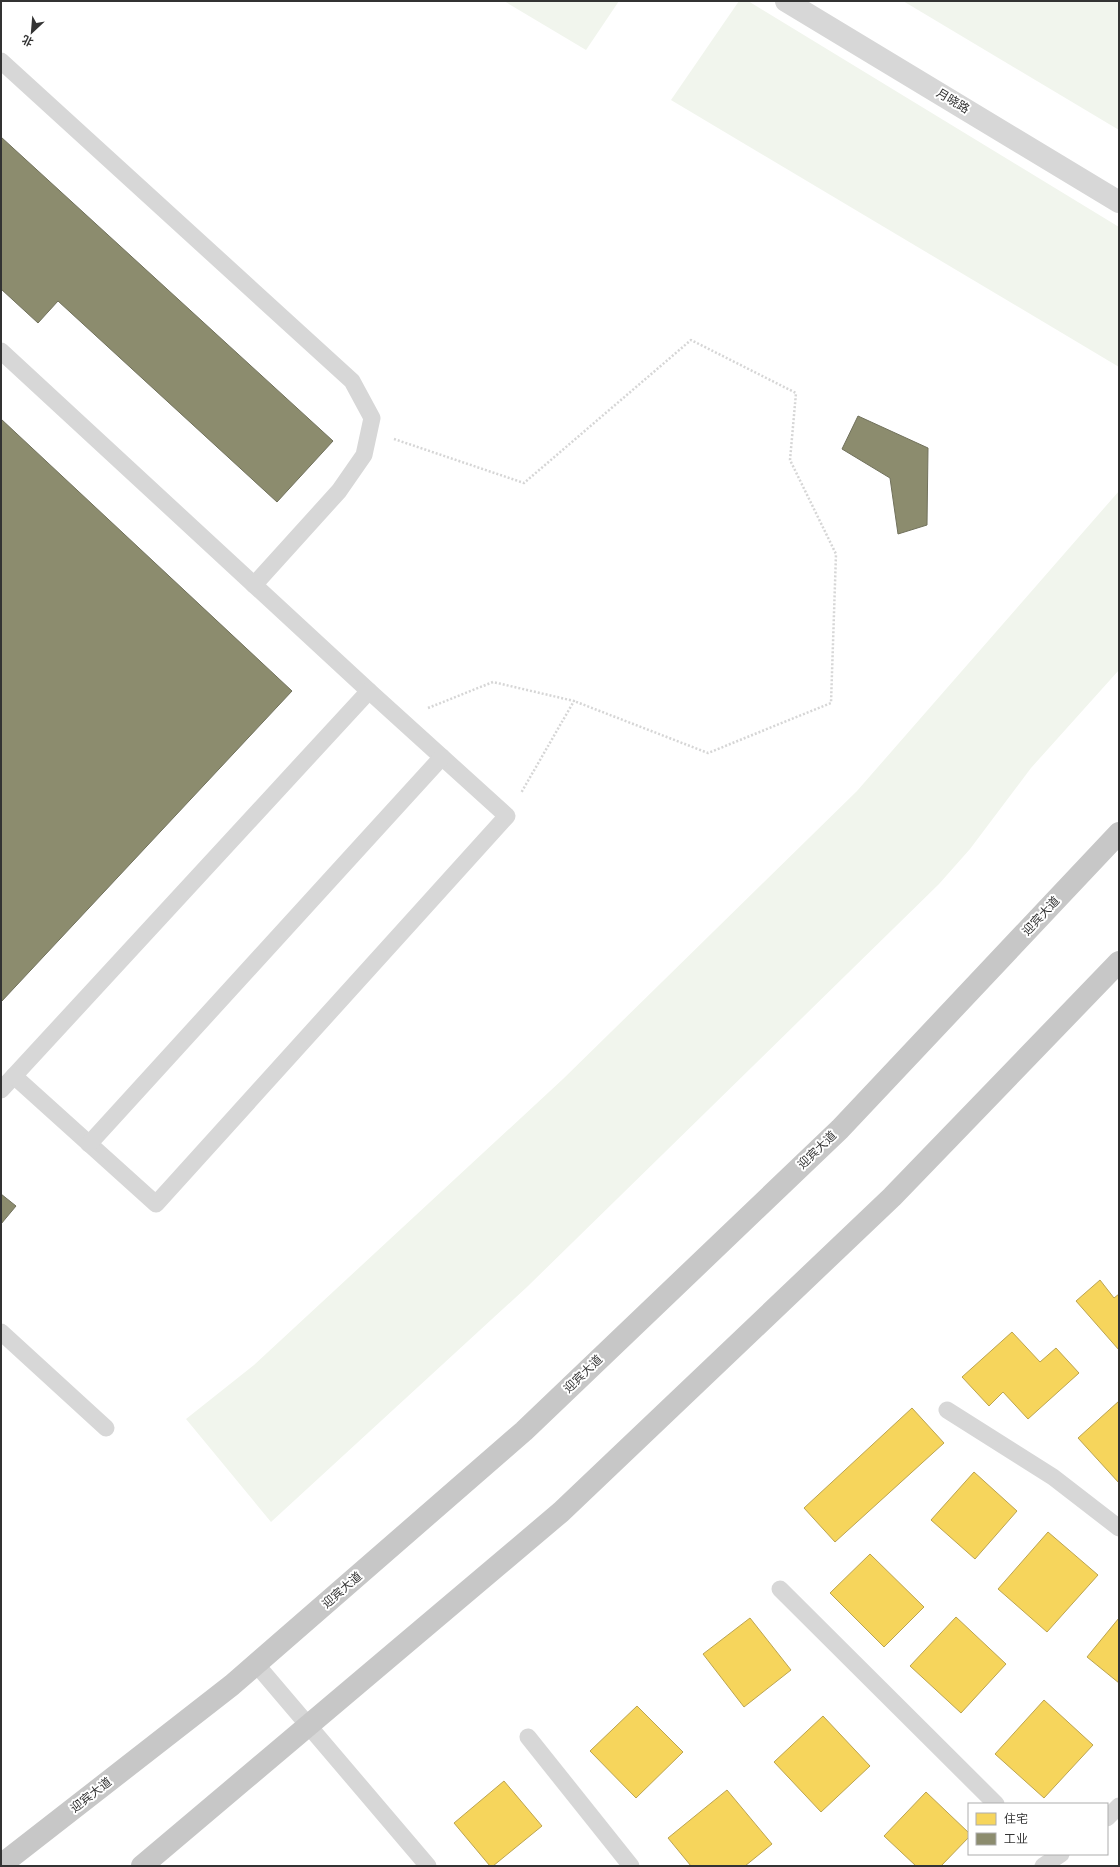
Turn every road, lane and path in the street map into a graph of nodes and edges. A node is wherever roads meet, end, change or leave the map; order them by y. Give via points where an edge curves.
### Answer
1 (786, 1) edge
2 (1, 61) edge
3 (1119, 202) edge
4 (1, 351) edge
5 (369, 430) junction
6 (254, 585) junction
7 (369, 691) junction
8 (574, 701) junction
9 (400, 719) junction
10 (442, 757) junction
11 (507, 816) junction
12 (1119, 833) edge
13 (1119, 962) edge
14 (14, 1076) junction
15 (1, 1090) edge
16 (89, 1144) junction
17 (1, 1332) edge
18 (947, 1410) dead end
19 (106, 1428) dead end
20 (1119, 1528) edge
21 (780, 1589) dead end
22 (256, 1664) junction
23 (308, 1725) junction
24 (528, 1737) dead end
25 (995, 1803) edge
26 (1119, 1806) edge
27 (1108, 1817) edge
28 (1, 1865) edge
29 (142, 1866) edge
30 (428, 1866) edge
31 (631, 1866) edge

1 - 3 street, 月晓路
2 - 5 lane via 352,381 372,418
4 - 6 lane
5 - 6 lane via 364,455 339,490
5 - 8 path via 524,483 692,340 796,393 790,460 836,554 831,703 708,753
6 - 7 lane
7 - 9 lane
7 - 14 lane
8 - 9 path via 493,682
8 - 11 path
9 - 10 lane
10 - 11 lane
10 - 16 lane
11 - 16 lane via 156,1204
12 - 22 highway, 迎宾大道 via 840,1129 524,1431
13 - 23 highway via 892,1197 561,1512
14 - 15 lane
14 - 16 lane
17 - 19 lane
18 - 20 lane via 1053,1477
21 - 25 lane
22 - 23 lane
22 - 28 highway, 迎宾大道
23 - 29 highway
23 - 30 lane
24 - 31 lane
26 - 27 lane

